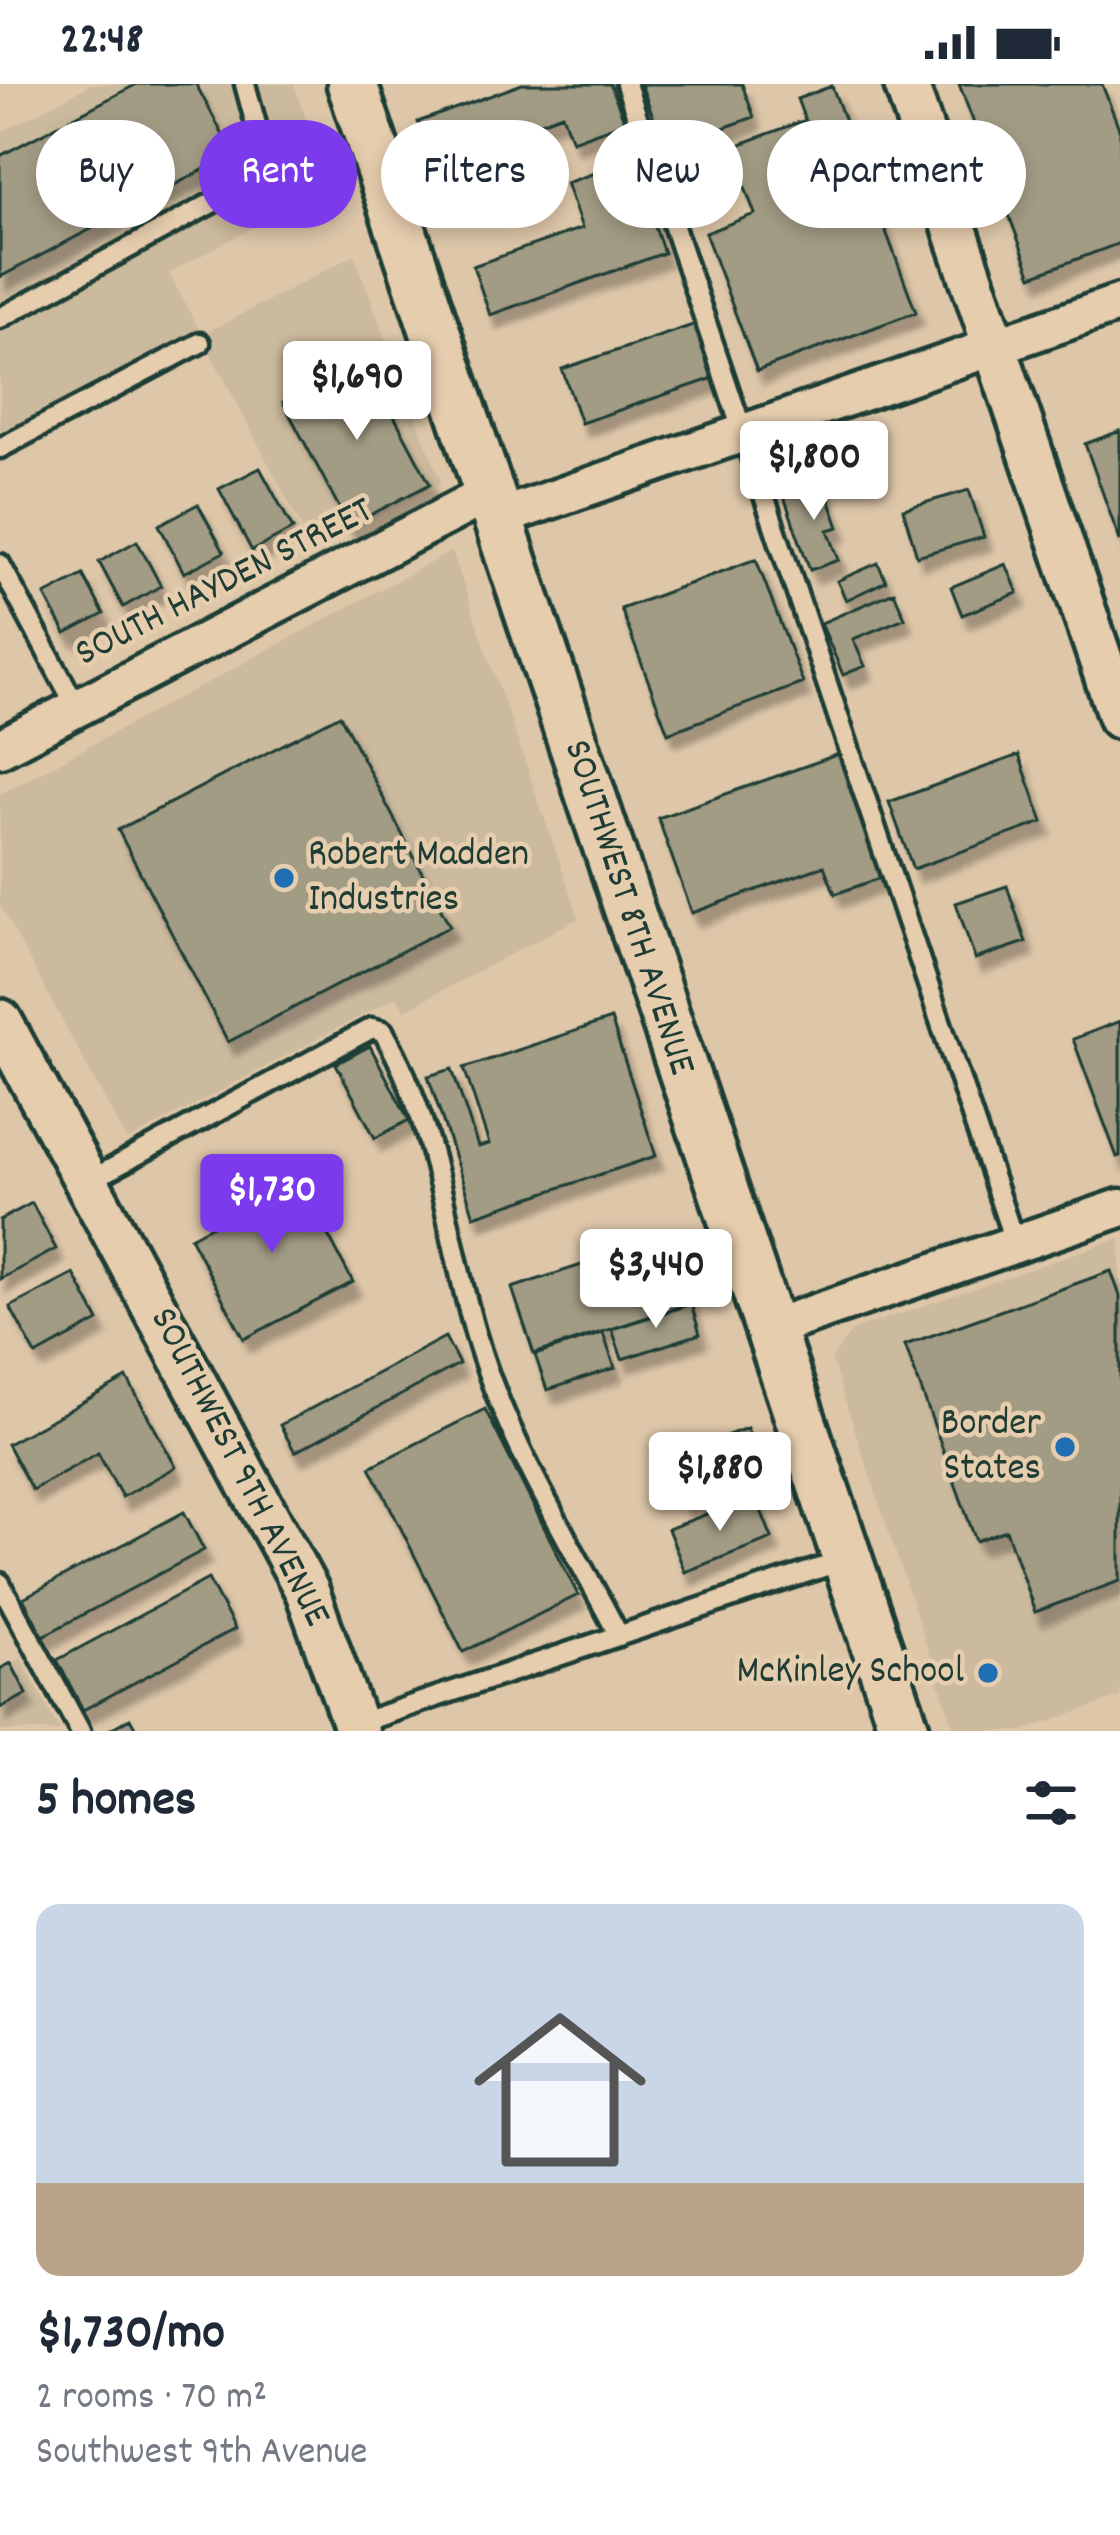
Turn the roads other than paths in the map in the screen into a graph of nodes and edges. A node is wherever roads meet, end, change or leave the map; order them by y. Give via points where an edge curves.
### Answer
1 (245, 84) edge
2 (353, 84) edge
3 (626, 84) edge
4 (907, 84) edge
5 (1120, 304) edge
6 (0, 318) edge
7 (200, 343) dead end
8 (996, 346) junction
9 (743, 432) junction
10 (0, 448) edge
11 (493, 506) junction
12 (0, 564) edge
13 (76, 708) junction
14 (1120, 717) edge
15 (0, 748) edge
16 (0, 1021) edge
17 (87, 1182) junction
18 (1120, 1208) edge
19 (1016, 1244) junction
20 (769, 1329) junction
21 (847, 1559) junction
22 (0, 1583) edge
23 (620, 1636) junction
24 (350, 1729) edge
25 (80, 1731) edge
26 (904, 1731) edge

1 - 6 lane via 264,154 259,178
2 - 11 main road, SOUTHWEST 8TH AVENUE
3 - 9 lane
4 - 8 street
5 - 8 street, SOUTH HAYDEN STREET
7 - 10 lane
8 - 9 street, SOUTH HAYDEN STREET
8 - 14 street
9 - 11 street, SOUTH HAYDEN STREET
9 - 19 lane
11 - 13 street, SOUTH HAYDEN STREET
11 - 20 main road, SOUTHWEST 8TH AVENUE
12 - 13 lane
13 - 15 street, SOUTH HAYDEN STREET
16 - 17 street, SOUTHWEST 9TH AVENUE
17 - 23 lane via 372,1028 382,1031 412,1085 440,1171 474,1329 499,1402
17 - 24 street, SOUTHWEST 9TH AVENUE via 307,1591
18 - 19 street
19 - 20 street
20 - 21 main road, SOUTHWEST 8TH AVENUE
21 - 23 lane
21 - 26 main road, SOUTHWEST 8TH AVENUE
22 - 25 lane
23 - 24 lane

